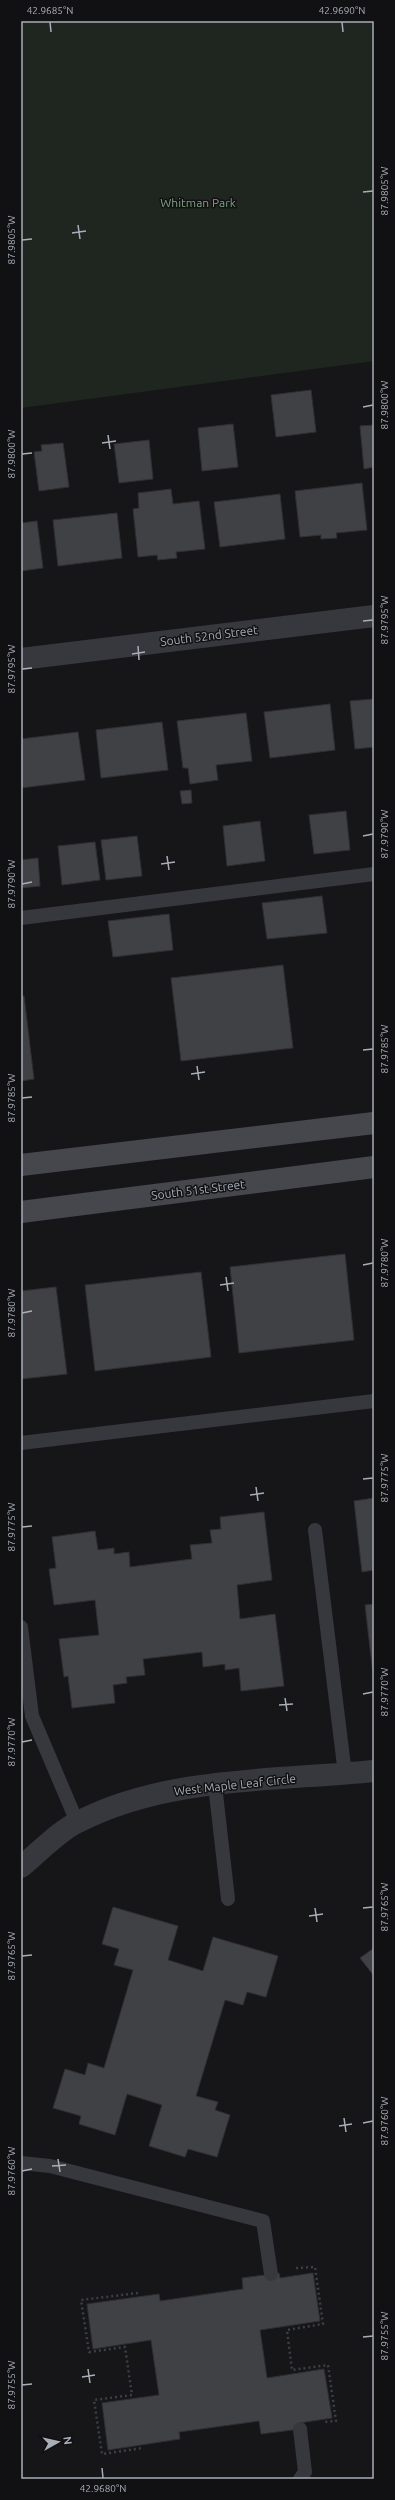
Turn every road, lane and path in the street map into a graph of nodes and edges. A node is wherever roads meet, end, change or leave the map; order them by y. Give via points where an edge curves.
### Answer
1 (374, 616) edge
2 (21, 659) edge
3 (374, 874) edge
4 (21, 918) edge
5 (374, 1123) edge
6 (21, 1165) edge
7 (374, 1167) edge
8 (21, 1212) edge
9 (374, 1401) edge
10 (21, 1443) edge
11 (315, 1530) dead end
12 (21, 1627) edge
13 (374, 1771) edge
14 (345, 1774) junction
15 (215, 1785) junction
16 (77, 1822) junction
17 (21, 1867) edge
18 (228, 1898) dead end
19 (21, 2163) edge
20 (270, 2272) joint
21 (138, 2292) dead end
22 (300, 2429) joint
23 (143, 2448) dead end
24 (300, 2479) edge

1 - 2 street, South 52nd Street
3 - 4 lane
5 - 6 street
7 - 8 street, South 51st Street
9 - 10 lane
11 - 14 lane
12 - 16 lane via 32,1716
13 - 14 street, West Maple Leaf Circle
14 - 15 street, West Maple Leaf Circle
15 - 16 street, West Maple Leaf Circle via 177,1789 132,1801
15 - 18 lane
16 - 17 street, West Maple Leaf Circle
19 - 20 lane via 50,2166 263,2221
20 - 22 path via 314,2267 323,2324 287,2330 292,2370 328,2365 336,2420
21 - 23 path via 82,2300 89,2352 125,2347 132,2395 94,2400 102,2454
22 - 24 lane via 305,2472

